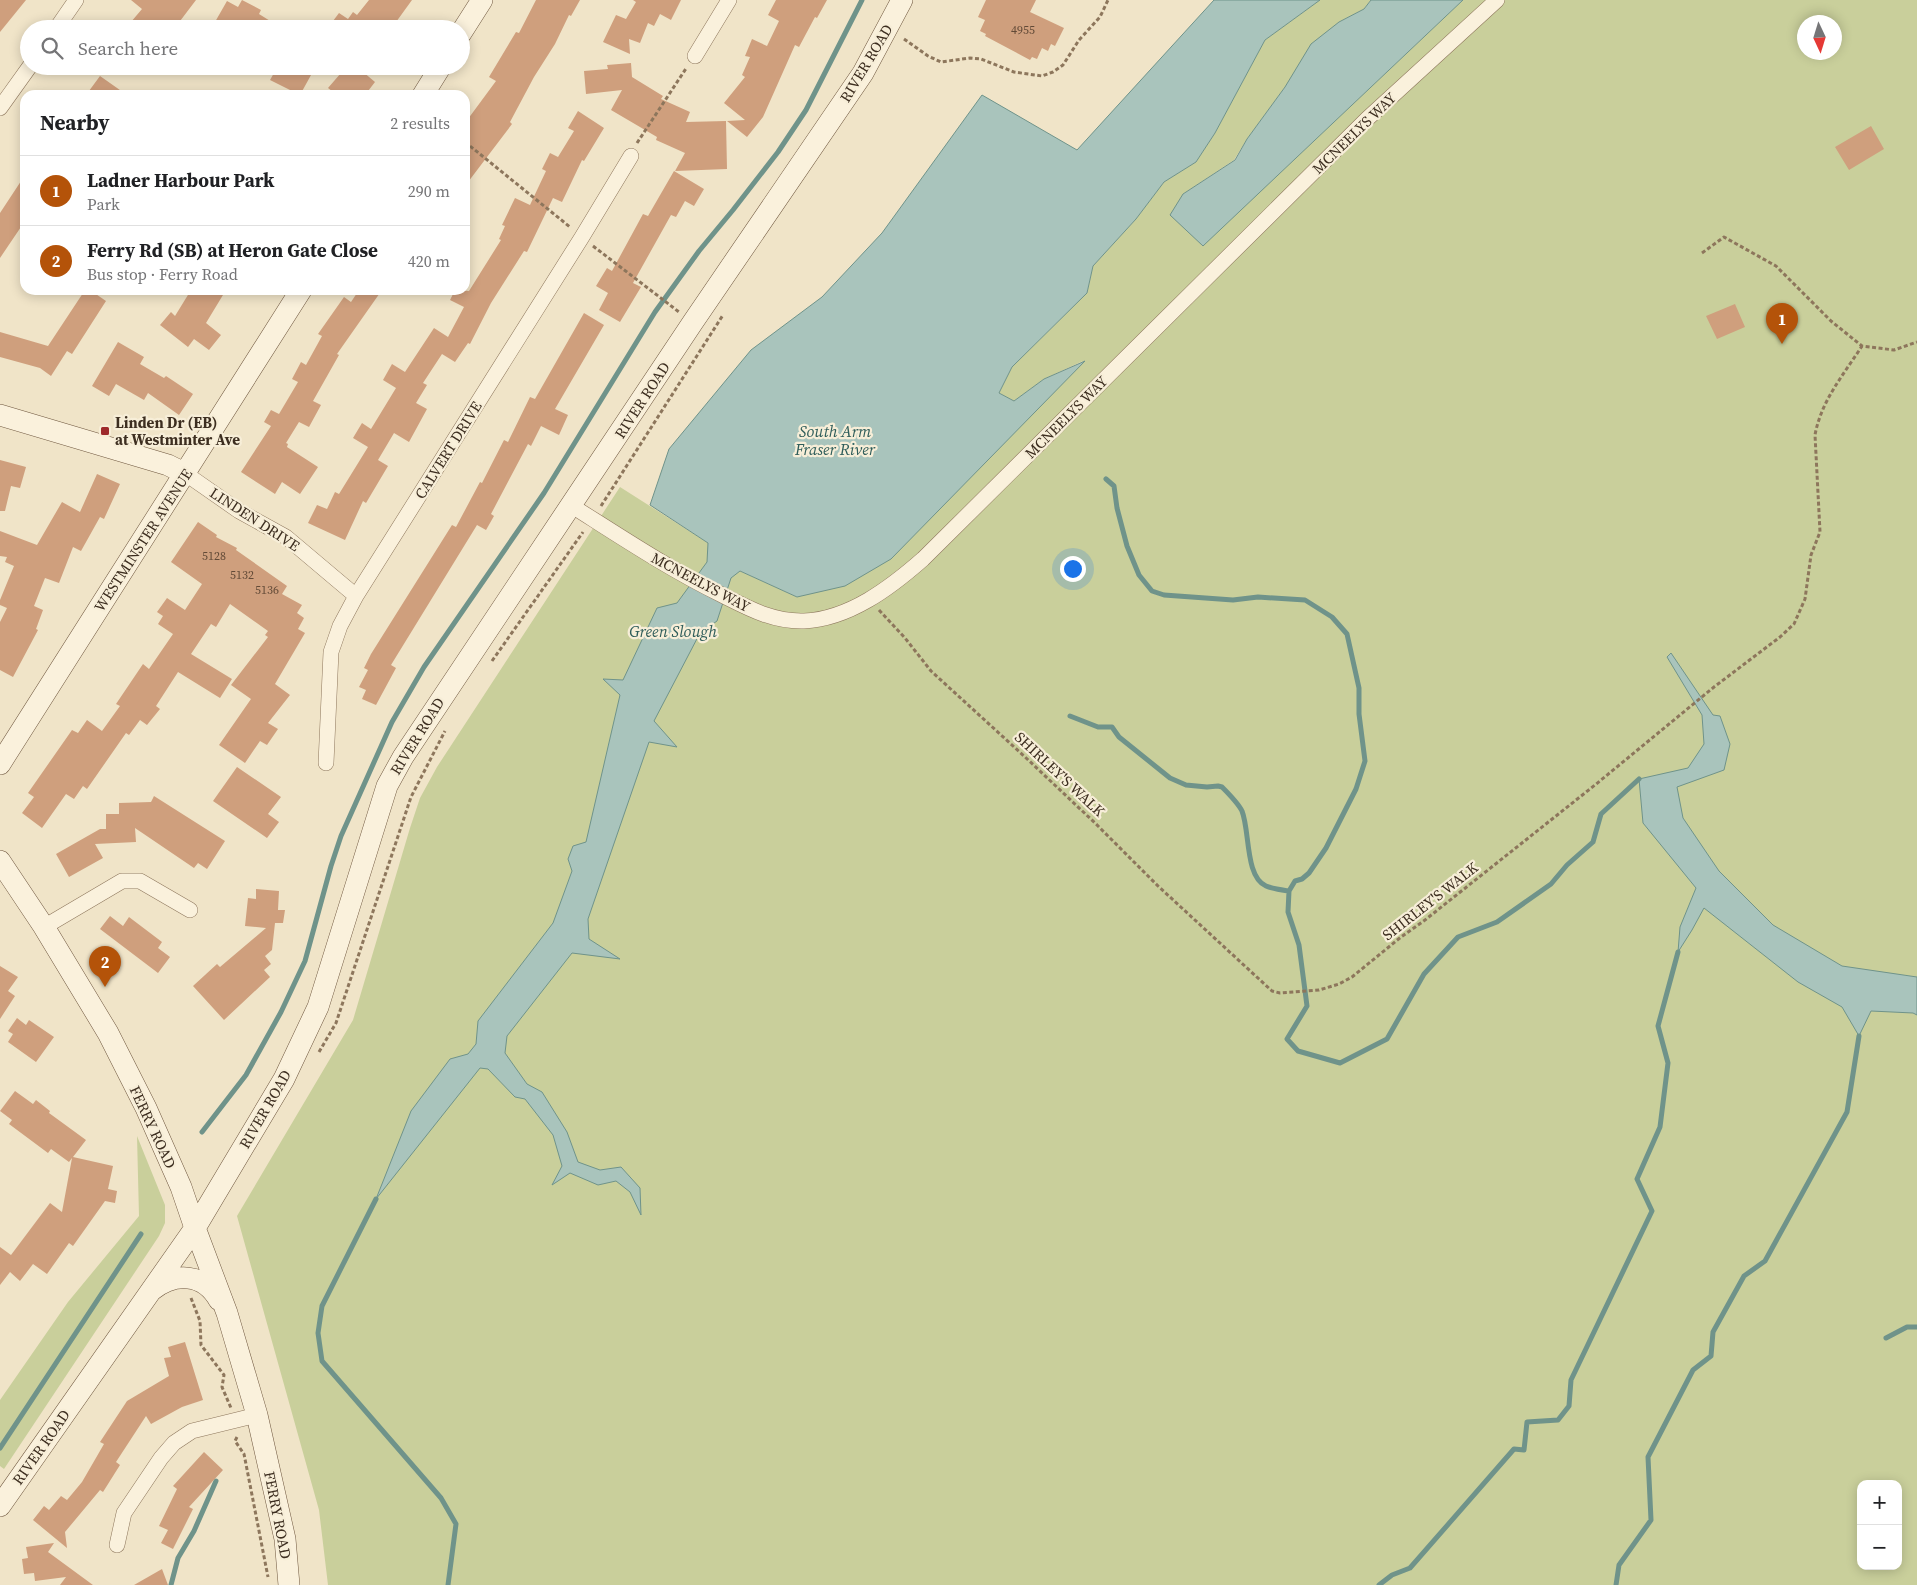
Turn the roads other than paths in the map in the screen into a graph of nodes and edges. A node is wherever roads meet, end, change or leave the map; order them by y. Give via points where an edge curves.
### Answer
1 (76, 0) edge
2 (482, 0) edge
3 (729, 0) edge
4 (902, 0) edge
5 (1497, 0) edge
6 (62, 20) edge
7 (469, 20) edge
8 (694, 56) road end
9 (24, 75) edge
10 (435, 75) edge
11 (426, 90) edge
12 (0, 108) edge
13 (631, 156) road end
14 (297, 295) edge
15 (0, 415) edge
16 (186, 474) junction
17 (572, 506) junction
18 (356, 596) junction
19 (326, 763) dead end
20 (0, 764) edge
21 (0, 861) edge
22 (190, 910) dead end
23 (44, 927) junction
24 (195, 1228) junction
25 (150, 1292) junction
26 (227, 1313) junction
27 (257, 1415) junction
28 (0, 1506) edge
29 (117, 1544) dead end
30 (289, 1585) edge

1 - 6 street
2 - 7 street
3 - 8 street
4 - 17 street, RIVER ROAD via 862,73
5 - 17 street, MCNEELYS WAY via 1367,119 923,559 870,600 830,616 804,621 760,614 681,575
9 - 12 street
10 - 11 street
13 - 18 street, CALVERT DRIVE
14 - 16 street, WESTMINSTER AVENUE
15 - 16 street, LINDEN DRIVE via 168,465
16 - 18 street, LINDEN DRIVE via 239,511 286,537
16 - 20 street, WESTMINSTER AVENUE
17 - 24 street, RIVER ROAD via 420,728 387,786 318,1007 284,1079
18 - 19 street, CALVERT DRIVE via 331,652
21 - 23 street, FERRY ROAD
22 - 23 street via 140,880 122,881
23 - 24 street, FERRY ROAD via 108,1033 146,1108 181,1187
24 - 25 street, RIVER ROAD
24 - 26 street, FERRY ROAD
25 - 26 street via 161,1283 192,1278 207,1284
25 - 28 street, RIVER ROAD
26 - 27 street, FERRY ROAD
27 - 29 street via 192,1432 174,1443 124,1513
27 - 30 street, FERRY ROAD via 285,1539

